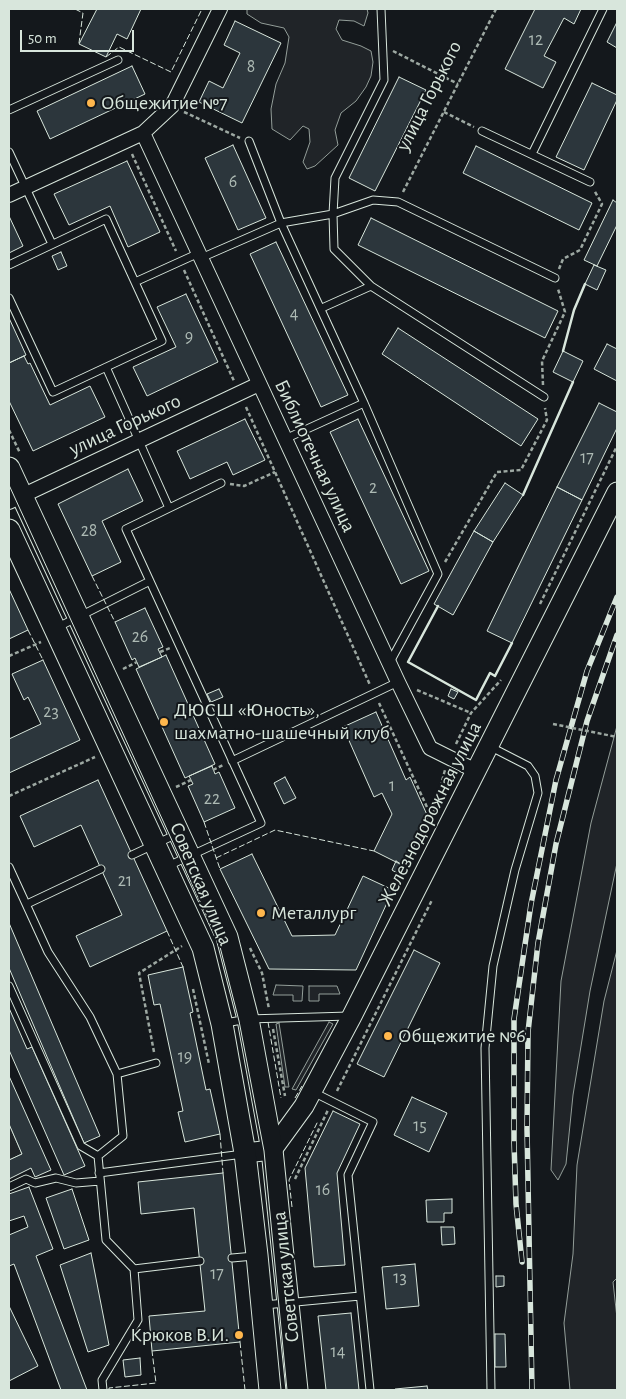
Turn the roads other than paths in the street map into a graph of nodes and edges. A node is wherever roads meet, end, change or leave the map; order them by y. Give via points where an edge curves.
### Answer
1 (220, 9) edge
2 (381, 9) edge
3 (603, 9) edge
4 (118, 60) dead end
5 (9, 110) edge
6 (482, 131) road end
7 (143, 133) junction
8 (249, 141) road end
9 (9, 152) edge
10 (532, 154) junction
11 (590, 182) road end
12 (26, 187) junction
13 (9, 195) edge
14 (333, 214) junction
15 (281, 223) junction
16 (52, 244) junction
17 (200, 255) junction
18 (9, 264) edge
19 (555, 278) road end
20 (135, 282) junction
21 (371, 286) junction
22 (9, 298) edge
23 (322, 308) junction
24 (106, 367) junction
25 (259, 384) junction
26 (544, 397) road end
27 (364, 403) junction
28 (285, 439) junction
29 (139, 440) junction
30 (9, 468) edge
31 (221, 483) road end
32 (617, 492) edge
33 (15, 499) edge
34 (169, 508) junction
35 (9, 530) edge
36 (150, 581) junction
37 (78, 617) junction
38 (49, 635) junction
39 (389, 663) junction
40 (398, 682) junction
41 (489, 746) junction
42 (232, 761) junction
43 (476, 771) junction
44 (180, 832) junction
45 (155, 844) junction
46 (132, 855) dead end
47 (190, 856) junction
48 (9, 867) edge
49 (166, 867) junction
50 (101, 869) dead end
51 (27, 904) junction
52 (9, 986) edge
53 (352, 1016) junction
54 (248, 1019) junction
55 (222, 1024) junction
56 (156, 1063) road end
57 (117, 1074) junction
58 (312, 1091) junction
59 (272, 1150) junction
60 (245, 1153) junction
61 (98, 1156) junction
62 (100, 1177) junction
63 (9, 1187) edge
64 (257, 1256) junction
65 (232, 1258) dead end
66 (200, 1262) dead end
67 (134, 1268) junction
68 (360, 1296) junction
69 (288, 1303) junction
70 (261, 1305) junction
71 (103, 1390) edge
72 (270, 1390) edge
73 (297, 1390) edge
74 (370, 1390) edge
75 (491, 1390) edge

1 - 7 street via 172,106
2 - 14 lane via 384,80 335,178
3 - 10 lane
4 - 5 lane
6 - 10 lane
7 - 12 street
7 - 17 street, Библиотечная улица
8 - 15 lane
9 - 12 lane
10 - 11 lane
12 - 13 street
12 - 16 lane
14 - 15 lane
14 - 19 lane via 373,200 398,202
14 - 21 lane via 334,249
15 - 17 lane
15 - 23 lane
16 - 18 lane
16 - 20 lane via 106,219
17 - 20 lane
17 - 25 street, Библиотечная улица
20 - 24 lane via 162,340
21 - 23 lane
21 - 26 lane
22 - 24 lane via 53,392
23 - 27 lane
24 - 29 lane
25 - 28 street, Библиотечная улица
25 - 29 street, улица Горького
27 - 28 lane
27 - 39 lane via 438,574
28 - 39 street, Библиотечная улица
29 - 33 street, улица Горького
29 - 34 lane
30 - 33 main road, Советская улица
31 - 34 lane
32 - 41 main road, Железнодорожная улица
33 - 37 main road, Советская улица
34 - 36 lane via 126,529
35 - 38 main road, Советская улица
36 - 37 lane
36 - 42 lane
37 - 38 lane
37 - 44 main road, Советская улица
38 - 45 main road, Советская улица
39 - 40 street, Библиотечная улица
40 - 42 lane
40 - 43 street, Библиотечная улица via 430,748
41 - 43 main road, Железнодорожная улица
41 - 75 lane via 528,766 535,776 538,793 515,870 493,966 485,1048
42 - 47 lane via 261,823
43 - 53 main road, Железнодорожная улица
44 - 45 lane
44 - 47 main road, Советская улица
45 - 46 lane
45 - 49 main road, Советская улица
47 - 49 lane
47 - 54 main road, Советская улица via 227,937
48 - 51 lane
49 - 55 main road, Советская улица via 203,948
50 - 51 lane
51 - 57 lane via 48,952 90,1017
52 - 61 lane via 81,1146
53 - 54 lane
53 - 58 main road, Железнодорожная улица
54 - 55 lane
54 - 59 main road, Советская улица
55 - 60 main road, Советская улица
56 - 57 lane
57 - 61 lane via 123,1136
58 - 59 main road, Железнодорожная улица
58 - 68 lane via 373,1122 348,1175
59 - 60 main road
59 - 69 main road, Советская улица
60 - 62 lane
60 - 64 main road, Советская улица
61 - 62 lane
62 - 63 lane via 76,1183 56,1178 35,1182 26,1179
62 - 67 lane via 106,1240
64 - 65 lane
64 - 70 main road, Советская улица
66 - 67 lane
67 - 71 lane via 138,1320 102,1380
68 - 69 lane
68 - 74 lane
69 - 70 lane
69 - 73 main road, Советская улица
70 - 72 main road, Советская улица

